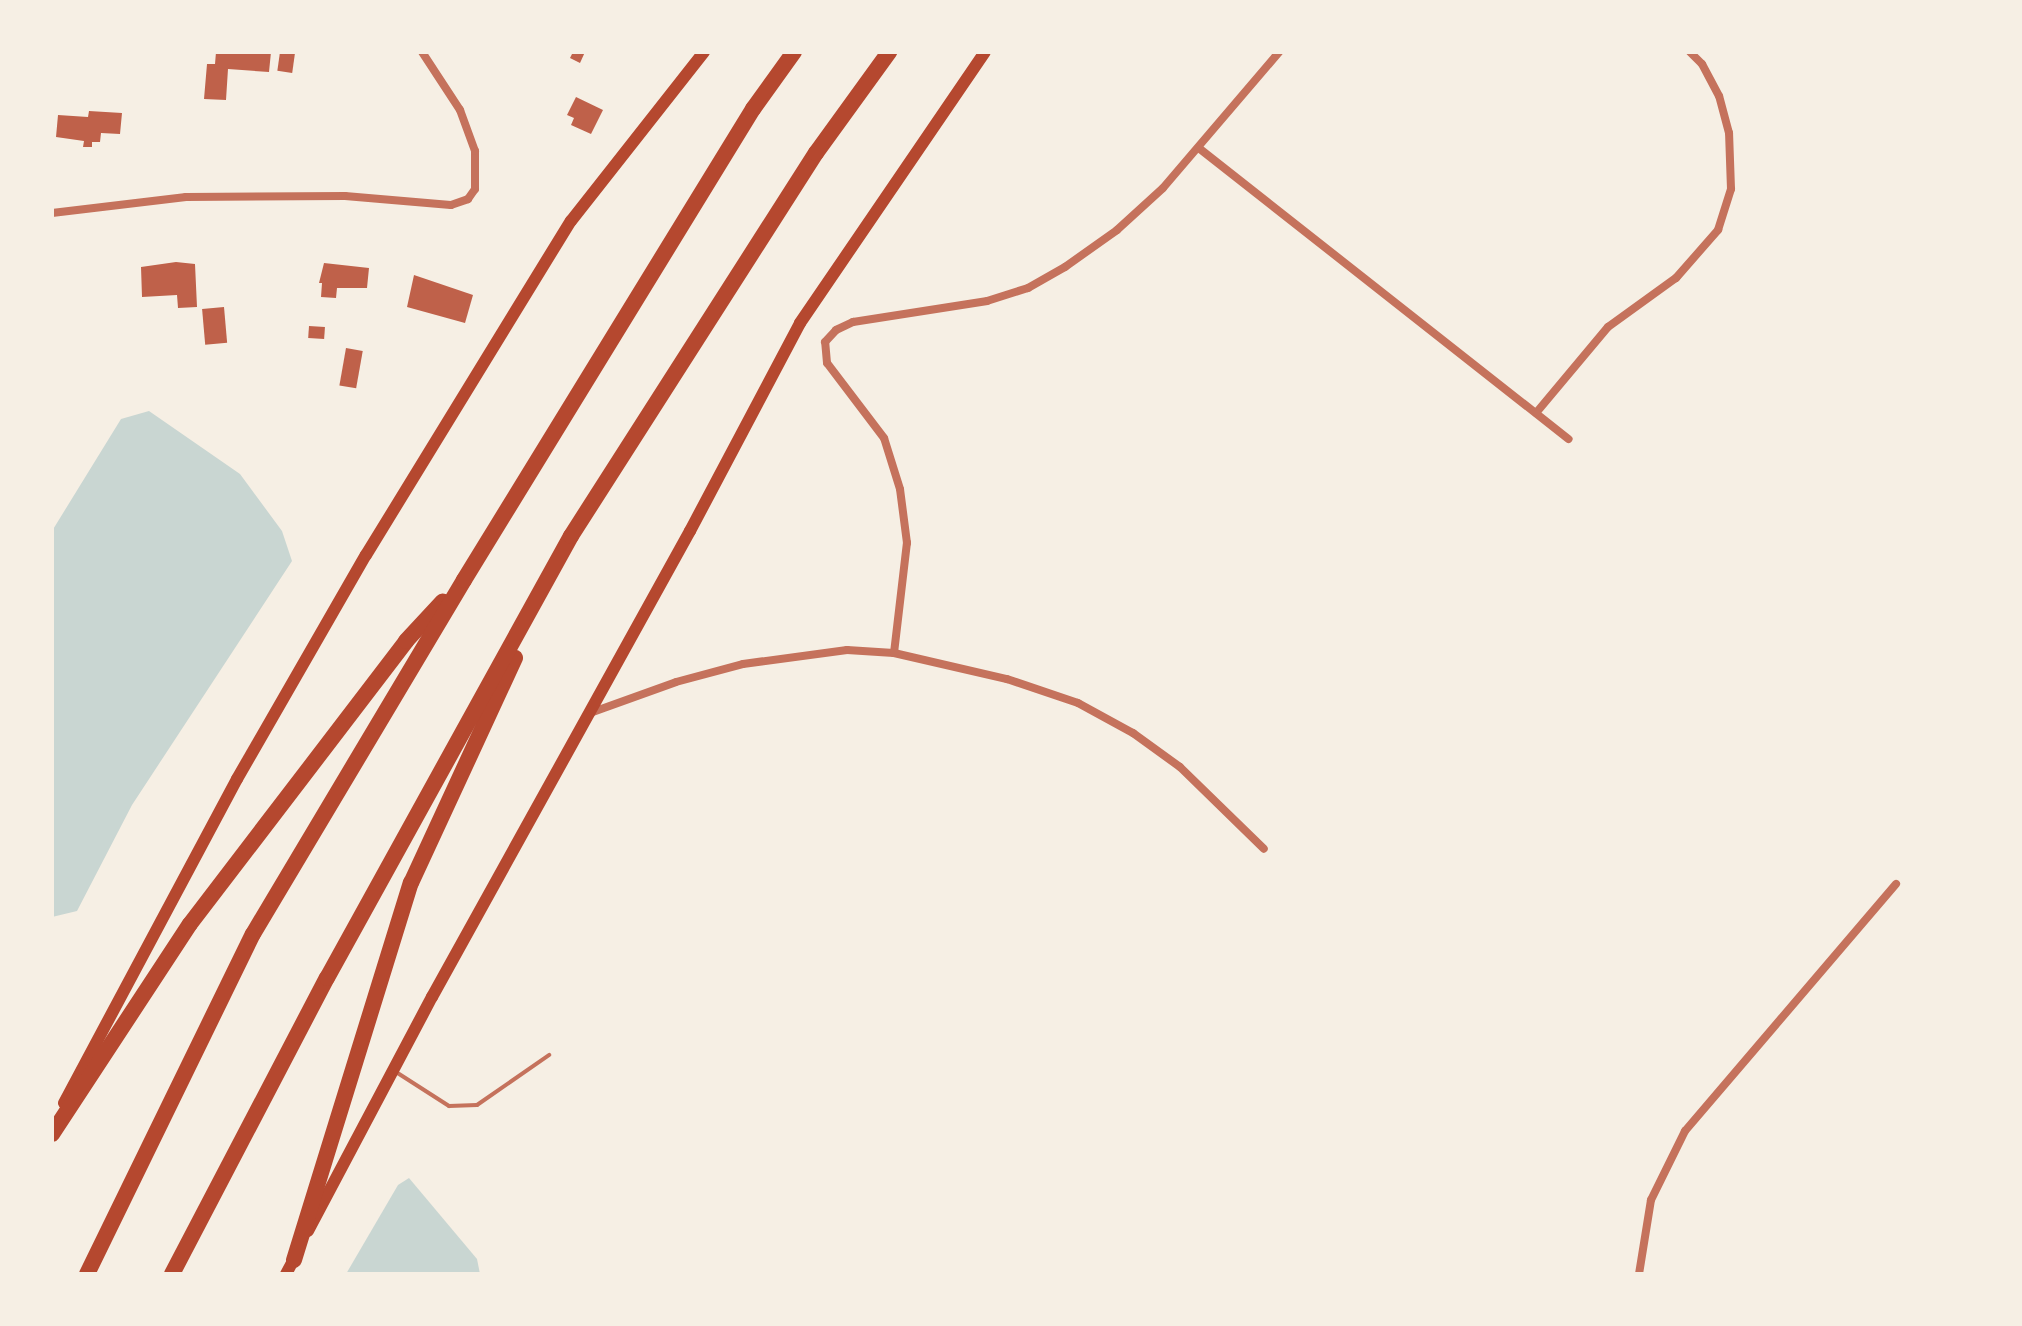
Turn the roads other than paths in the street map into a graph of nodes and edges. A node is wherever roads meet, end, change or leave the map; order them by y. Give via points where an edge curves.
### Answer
1 (422, 52) edge
2 (704, 52) edge
3 (794, 52) edge
4 (889, 52) edge
5 (985, 52) edge
6 (1279, 52) edge
7 (1690, 52) edge
8 (1200, 149) junction
9 (52, 213) edge
10 (1536, 413) junction
11 (1569, 439) dead end
12 (571, 536) junction
13 (464, 580) junction
14 (894, 653) junction
15 (586, 715) junction
16 (1264, 849) dead end
17 (1896, 884) dead end
18 (549, 1055) dead end
19 (393, 1070) junction
20 (52, 1127) edge
21 (52, 1134) edge
22 (290, 1267) edge
23 (87, 1274) edge
24 (172, 1274) edge
25 (1639, 1274) edge

1 - 9 street via 460,110 475,151 475,189 468,199 451,205 345,196 186,197
2 - 20 main road via 571,221 366,555 237,779
3 - 13 highway via 753,109
4 - 12 highway via 808,165
5 - 15 main road via 800,323
6 - 8 street
7 - 10 street via 1719,96 1729,133 1731,189 1718,230 1676,278 1608,327
8 - 10 street
8 - 14 street via 1117,230 1028,288 973,304 853,322 825,342 827,363 884,438 900,489 907,543
10 - 11 street
12 - 22 highway via 411,883
12 - 24 highway via 327,978
13 - 21 highway via 406,641 190,924
13 - 23 highway via 253,934
14 - 15 street via 847,650 743,664
14 - 16 street via 1007,679 1078,703 1180,767
15 - 19 main road
17 - 25 street via 1685,1131 1651,1200
18 - 19 lane via 477,1105 449,1106
19 - 22 main road

